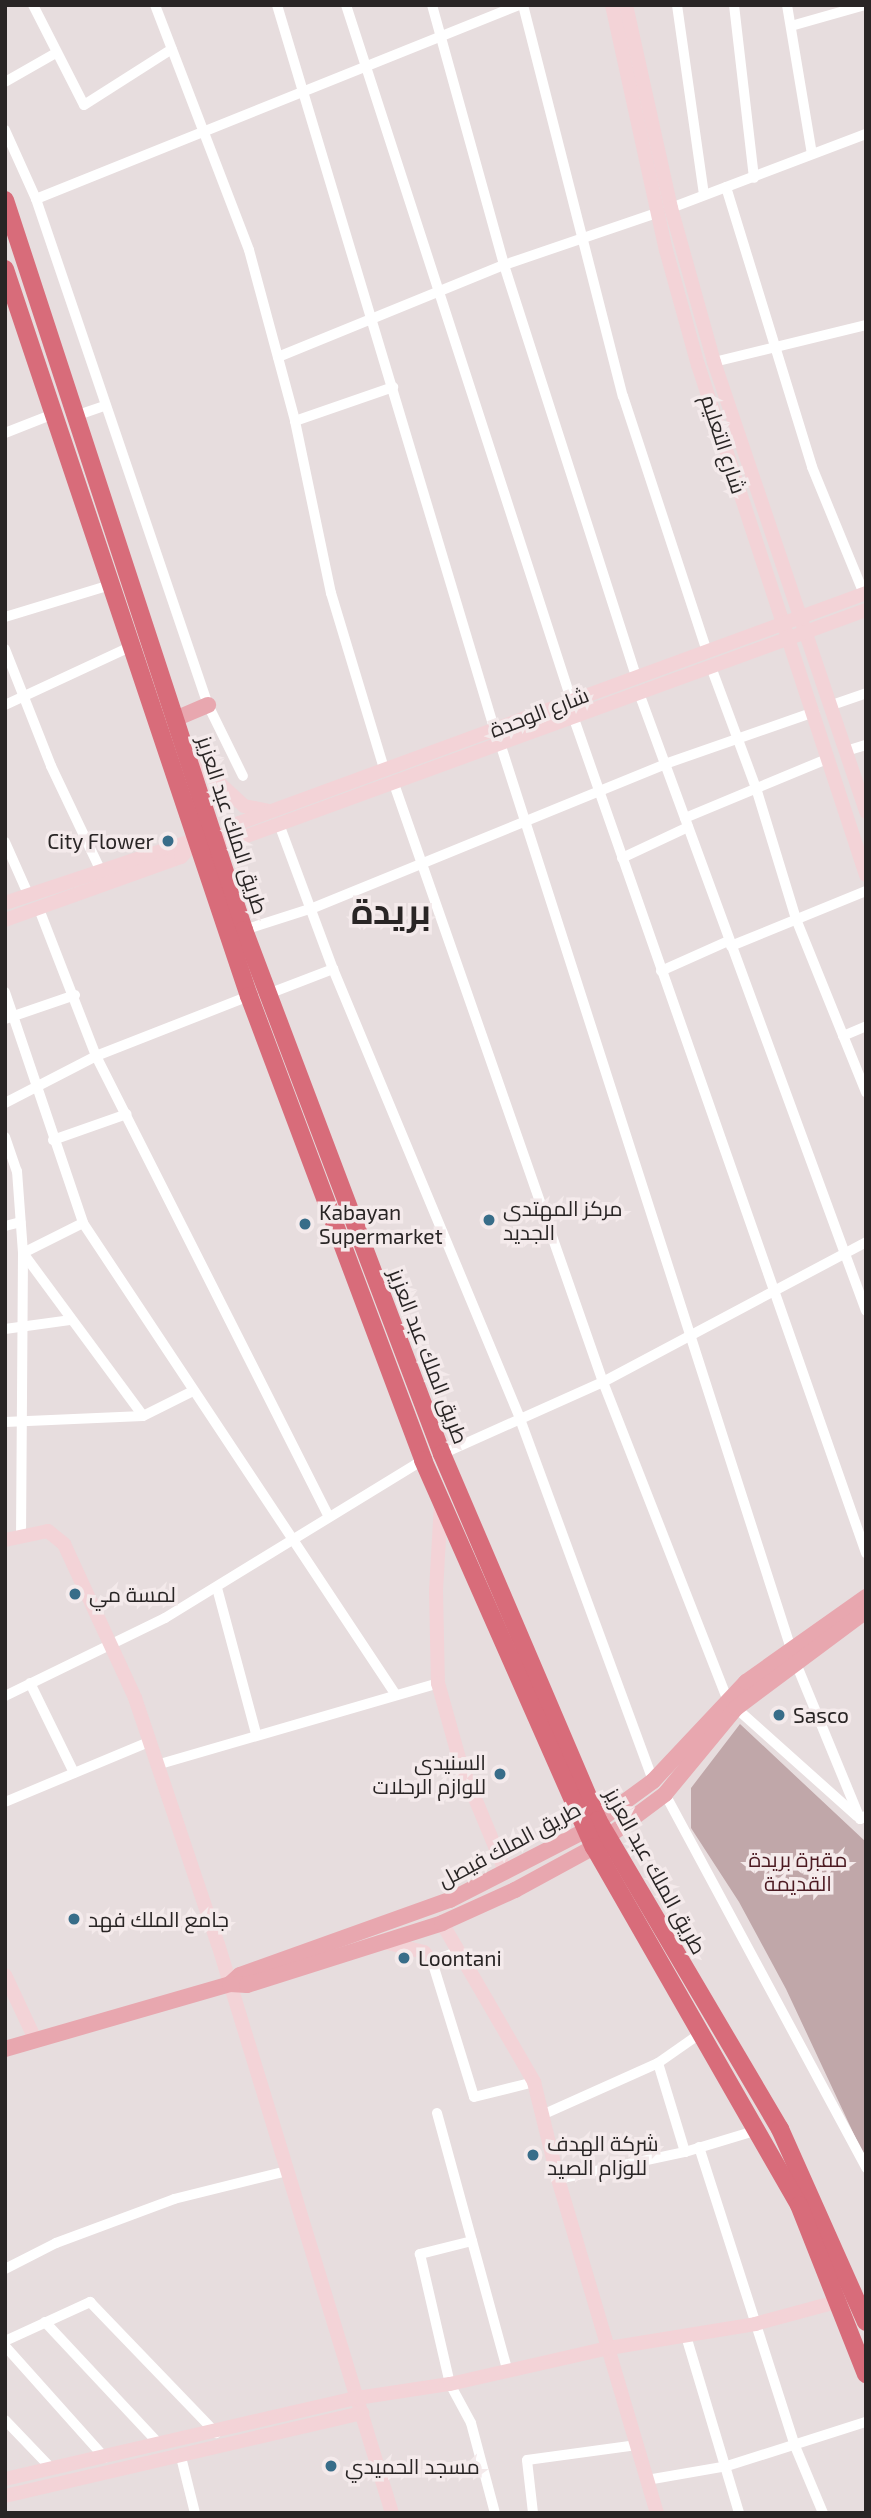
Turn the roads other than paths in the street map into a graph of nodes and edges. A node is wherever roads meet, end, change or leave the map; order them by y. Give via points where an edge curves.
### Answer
1 (33, 5) edge
2 (155, 5) edge
3 (277, 5) edge
4 (346, 5) edge
5 (432, 5) edge
6 (521, 5) edge
7 (612, 5) edge
8 (626, 5) edge
9 (677, 5) edge
10 (734, 5) edge
11 (787, 5) edge
12 (865, 5) edge
13 (791, 26) junction
14 (440, 36) junction
15 (172, 49) junction
16 (54, 54) junction
17 (364, 64) junction
18 (5, 82) edge
19 (302, 90) junction
20 (5, 130) edge
21 (204, 131) junction
22 (866, 135) edge
23 (812, 154) junction
24 (754, 178) junction
25 (726, 187) junction
26 (704, 195) junction
27 (5, 200) edge
28 (36, 200) junction
29 (664, 210) junction
30 (581, 238) junction
31 (504, 265) junction
32 (5, 269) edge
33 (9, 288) edge
34 (439, 292) junction
35 (374, 318) junction
36 (866, 325) edge
37 (776, 345) junction
38 (278, 357) junction
39 (714, 362) junction
40 (393, 387) junction
41 (104, 406) junction
42 (56, 413) junction
43 (78, 415) junction
44 (295, 421) junction
45 (5, 433) edge
46 (110, 585) junction
47 (865, 594) edge
48 (866, 610) edge
49 (803, 616) junction
50 (5, 617) edge
51 (785, 620) junction
52 (808, 631) junction
53 (790, 639) junction
54 (132, 646) junction
55 (5, 649) edge
56 (706, 649) junction
57 (711, 667) junction
58 (636, 675) junction
59 (639, 693) junction
60 (866, 693) edge
61 (24, 697) junction
62 (571, 699) junction
63 (5, 705) edge
64 (208, 705) junction
65 (832, 705) junction
66 (814, 712) junction
67 (573, 716) junction
68 (175, 719) junction
69 (494, 728) junction
70 (738, 739) junction
71 (500, 743) junction
72 (866, 745) edge
73 (185, 751) junction
74 (846, 751) junction
75 (829, 758) junction
76 (665, 764) junction
77 (388, 775) junction
78 (243, 776) dead end
79 (756, 788) junction
80 (599, 793) junction
81 (866, 812) edge
82 (275, 818) junction
83 (524, 820) junction
84 (686, 823) junction
85 (197, 839) junction
86 (216, 840) junction
87 (5, 842) edge
88 (622, 858) junction
89 (419, 866) junction
90 (100, 869) junction
91 (866, 875) edge
92 (866, 891) edge
93 (28, 894) junction
94 (5, 903) edge
95 (313, 908) junction
96 (39, 909) junction
97 (796, 919) junction
98 (5, 920) edge
99 (244, 930) junction
100 (730, 943) junction
101 (333, 970) junction
102 (661, 971) junction
103 (5, 992) edge
104 (75, 995) junction
105 (268, 995) junction
106 (249, 996) junction
107 (9, 1018) edge
108 (866, 1026) edge
109 (843, 1036) junction
110 (96, 1056) junction
111 (35, 1090) junction
112 (866, 1092) edge
113 (5, 1103) edge
114 (127, 1114) junction
115 (5, 1137) edge
116 (53, 1140) junction
117 (21, 1222) junction
118 (83, 1223) junction
119 (5, 1226) edge
120 (866, 1242) edge
121 (23, 1252) junction
122 (844, 1254) junction
123 (771, 1290) junction
124 (866, 1311) edge
125 (71, 1320) junction
126 (22, 1326) junction
127 (5, 1329) edge
128 (688, 1336) junction
129 (603, 1381) junction
130 (193, 1391) junction
131 (143, 1416) junction
132 (520, 1419) junction
133 (20, 1421) junction
134 (5, 1422) edge
135 (442, 1454) junction
136 (423, 1460) junction
137 (442, 1503) junction
138 (328, 1515) junction
139 (21, 1535) junction
140 (294, 1536) junction
141 (5, 1540) edge
142 (866, 1553) edge
143 (217, 1588) junction
144 (866, 1597) edge
145 (866, 1611) edge
146 (110, 1644) junction
147 (793, 1654) junction
148 (30, 1683) junction
149 (438, 1683) junction
150 (396, 1695) junction
151 (5, 1696) edge
152 (731, 1704) junction
153 (256, 1734) junction
154 (151, 1741) junction
155 (160, 1764) junction
156 (74, 1773) junction
157 (653, 1781) junction
158 (665, 1794) junction
159 (5, 1802) edge
160 (864, 1819) edge
161 (592, 1825) junction
162 (601, 1843) junction
163 (506, 1873) junction
164 (442, 1923) junction
165 (383, 1941) junction
166 (457, 1952) junction
167 (432, 1961) junction
168 (5, 1975) edge
169 (230, 1984) junction
170 (701, 2033) junction
171 (36, 2039) junction
172 (5, 2049) edge
173 (658, 2063) junction
174 (534, 2082) junction
175 (437, 2113) dead end
176 (542, 2115) junction
177 (760, 2129) junction
178 (699, 2147) junction
179 (685, 2152) junction
180 (866, 2168) edge
181 (287, 2171) junction
182 (558, 2179) junction
183 (472, 2241) junction
184 (5, 2269) edge
185 (840, 2301) junction
186 (45, 2322) junction
187 (866, 2322) edge
188 (755, 2324) junction
189 (686, 2336) junction
190 (5, 2343) edge
191 (609, 2348) junction
192 (508, 2369) junction
193 (866, 2374) edge
194 (450, 2385) junction
195 (357, 2398) junction
196 (363, 2413) junction
197 (5, 2420) edge
198 (866, 2422) edge
199 (216, 2433) junction
200 (160, 2445) junction
201 (637, 2445) junction
202 (795, 2446) junction
203 (181, 2457) junction
204 (105, 2458) junction
205 (727, 2466) junction
206 (51, 2468) junction
207 (5, 2480) edge
208 (647, 2480) junction
209 (5, 2496) edge
210 (195, 2513) edge
211 (392, 2513) edge
212 (495, 2513) edge
213 (533, 2513) edge
214 (657, 2513) edge
215 (739, 2513) edge
216 (824, 2513) edge

1 - 16 street
2 - 15 street
3 - 19 street
4 - 17 street
5 - 14 street
6 - 14 street
6 - 30 street
7 - 29 street, شارع التعليم
8 - 29 street, شارع التعليم
9 - 26 street
10 - 24 street
11 - 13 street
12 - 13 street
13 - 23 street
14 - 17 street
14 - 31 street
15 - 16 street via 84,105
15 - 21 street
16 - 18 street
17 - 19 street
17 - 34 street
19 - 21 street
19 - 35 street
20 - 28 street
21 - 28 street
21 - 38 street via 249,250
22 - 23 street
23 - 24 street
24 - 25 street
25 - 26 street
25 - 37 street
26 - 29 street
27 - 43 highway, طريق الملك عبد العزيز
28 - 41 street
29 - 30 street
29 - 39 street, شارع التعليم
29 - 51 street, شارع التعليم via 698,365
30 - 31 street
30 - 56 street via 623,396
31 - 34 street
31 - 58 street
32 - 33 highway, طريق الملك عبد العزيز
33 - 42 highway, طريق الملك عبد العزيز
34 - 35 street
34 - 62 street
35 - 38 street
35 - 40 street
36 - 37 street
37 - 39 street
37 - 47 street via 812,467
38 - 44 street
39 - 49 street, شارع التعليم
40 - 44 street
40 - 69 street
41 - 43 street
41 - 64 street
42 - 45 street
42 - 46 highway, طريق الملك عبد العزيز
43 - 68 highway, طريق الملك عبد العزيز
44 - 77 street via 331,593
46 - 50 street
46 - 54 highway, طريق الملك عبد العزيز
47 - 49 street, شارع الوحدة
48 - 52 street
49 - 51 street, شارع الوحدة
49 - 52 street, شارع التعليم
51 - 53 street, شارع التعليم
51 - 56 street, شارع الوحدة
52 - 53 street
52 - 65 street, شارع التعليم
53 - 57 street
53 - 66 street, شارع التعليم
54 - 61 street
54 - 85 highway, طريق الملك عبد العزيز
55 - 61 street
56 - 58 street, شارع الوحدة
57 - 59 street
57 - 70 street
58 - 62 street, شارع الوحدة
59 - 67 street
59 - 76 street
60 - 65 street
61 - 63 street
61 - 90 street
62 - 69 street, شارع الوحدة
64 - 68 main road
64 - 78 street
65 - 74 street, شارع التعليم
66 - 70 street
66 - 75 street, شارع التعليم
67 - 71 street
67 - 80 street
68 - 73 highway, طريق الملك عبد العزيز
69 - 77 street, شارع الوحدة
70 - 76 street
70 - 79 street
71 - 77 street
71 - 83 street
72 - 74 street
73 - 82 street via 244,806
73 - 86 highway, طريق الملك عبد العزيز
74 - 81 street, شارع التعليم
75 - 79 street
75 - 91 street, شارع التعليم
76 - 80 street
76 - 84 street
77 - 82 street, شارع الوحدة
77 - 89 street
79 - 84 street
79 - 97 street
80 - 83 street
80 - 88 street
82 - 86 street, شارع الوحدة via 239,823
82 - 95 street
83 - 89 street
83 - 128 street
84 - 88 street
84 - 100 street
85 - 90 street
85 - 96 street via 181,857
85 - 106 highway, طريق الملك عبد العزيز
86 - 99 highway, طريق الملك عبد العزيز
87 - 93 street
88 - 102 street
89 - 95 street
89 - 129 street
90 - 93 street
92 - 97 street
93 - 94 street
95 - 99 street
95 - 101 street
96 - 98 street
96 - 104 street
97 - 100 street
97 - 109 street
99 - 105 highway, طريق الملك عبد العزيز
100 - 102 street
100 - 122 street
101 - 105 street
101 - 132 street
102 - 123 street
103 - 107 street
104 - 107 street
104 - 110 street
105 - 135 highway, طريق الملك عبد العزيز
106 - 110 street
106 - 136 highway, طريق الملك عبد العزيز
107 - 111 street
108 - 109 street
109 - 112 street
110 - 111 street
110 - 114 street
111 - 113 street
111 - 116 street
114 - 116 street
114 - 138 street
115 - 117 street via 18,1171
116 - 118 street
117 - 119 street
117 - 121 street
118 - 121 street
118 - 130 street
120 - 122 street
121 - 125 street
121 - 126 street
122 - 123 street
122 - 124 street
123 - 128 street
123 - 142 street
125 - 126 street
125 - 131 street
126 - 127 street
126 - 133 street
128 - 129 street
128 - 147 street
129 - 132 street
129 - 152 street
130 - 131 street
130 - 140 street
131 - 133 street
132 - 135 street
132 - 157 street
133 - 134 street
133 - 139 street
135 - 161 highway, طريق الملك عبد العزيز
136 - 137 highway, طريق الملك عبد العزيز
136 - 138 street
137 - 149 street via 436,1590
137 - 161 highway, طريق الملك عبد العزيز
138 - 140 street
139 - 141 street
139 - 146 street via 48,1531 64,1544
140 - 143 street
140 - 150 street
143 - 146 street
143 - 153 street
144 - 147 main road, طريق الملك فيصل
145 - 147 main road, طريق الملك فيصل
146 - 148 street
146 - 154 street
147 - 152 main road, طريق الملك فيصل
147 - 160 street
148 - 151 street
148 - 156 street
149 - 150 street
149 - 163 street via 460,1762
150 - 153 street
152 - 157 main road, طريق الملك فيصل
152 - 158 main road, طريق الملك فيصل
152 - 160 street
153 - 155 street
154 - 155 street
154 - 156 street
155 - 169 street
156 - 159 street
157 - 161 main road, طريق الملك فيصل
158 - 162 main road, طريق الملك فيصل
158 - 180 street
161 - 162 highway, طريق الملك عبد العزيز
161 - 163 main road, طريق الملك فيصل
162 - 164 main road, طريق الملك فيصل via 515,1891
162 - 170 highway, طريق الملك عبد العزيز
162 - 187 highway, طريق الملك عبد العزيز via 780,2129
163 - 169 main road, طريق الملك فيصل via 450,1900 240,1975
164 - 165 main road, طريق الملك فيصل
164 - 166 street
165 - 167 street via 424,1952
165 - 169 main road, طريق الملك فيصل via 247,1986
166 - 167 street
166 - 174 street
167 - 174 street via 474,2097
168 - 171 street
169 - 171 main road, طريق الملك فيصل
169 - 181 street
170 - 173 street
170 - 177 highway, طريق الملك عبد العزيز
171 - 172 main road, طريق الملك فيصل
173 - 176 street
173 - 179 street
174 - 176 street
175 - 183 street
176 - 182 street
177 - 178 street
177 - 185 highway, طريق الملك عبد العزيز
178 - 179 street
178 - 188 street
179 - 182 street
181 - 184 street via 174,2199 56,2243
181 - 195 street
182 - 191 street
183 - 192 street
183 - 194 street via 420,2254
185 - 188 street
185 - 193 highway, طريق الملك عبد العزيز
186 - 190 street
186 - 199 street via 90,2302
186 - 200 street
188 - 189 street
188 - 202 street
189 - 191 street
189 - 205 street
190 - 204 street
191 - 192 street
191 - 201 street
192 - 194 street
194 - 195 street
194 - 212 street via 471,2423
195 - 196 street
195 - 199 street
196 - 203 street
196 - 211 street
197 - 206 street
198 - 202 street
199 - 200 street
200 - 204 street
201 - 208 street
201 - 213 street via 527,2460
202 - 205 street
202 - 216 street
203 - 209 street
203 - 210 street
204 - 206 street
205 - 208 street
205 - 215 street
206 - 207 street
208 - 214 street

